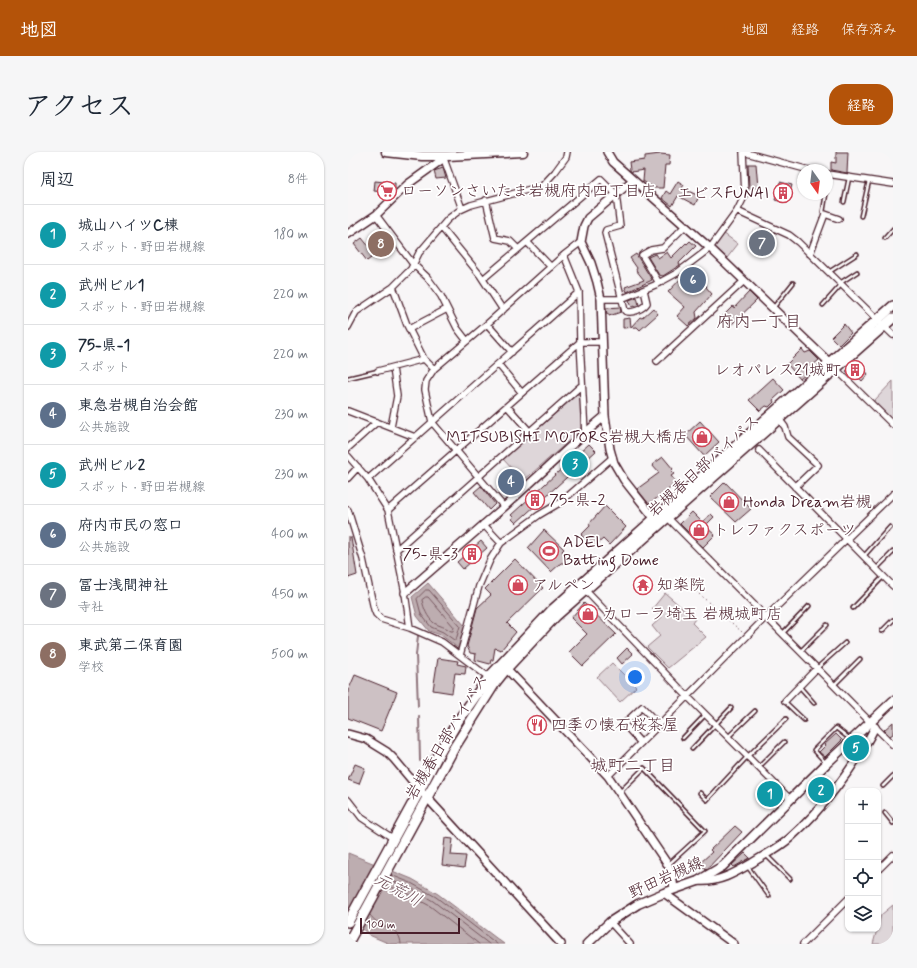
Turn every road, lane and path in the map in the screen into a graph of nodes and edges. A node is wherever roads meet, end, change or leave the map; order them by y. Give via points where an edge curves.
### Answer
1 (386, 152) edge
2 (523, 152) edge
3 (567, 152) edge
4 (607, 152) edge
5 (743, 152) edge
6 (490, 153) edge
7 (446, 156) edge
8 (797, 167) edge
9 (833, 175) edge
10 (849, 178) junction
11 (633, 180) junction
12 (869, 180) junction
13 (893, 184) edge
14 (616, 194) junction
15 (486, 200) junction
16 (825, 200) edge
17 (844, 202) dead end
18 (462, 209) junction
19 (737, 211) junction
20 (825, 214) junction
21 (376, 215) junction
22 (861, 216) dead end
23 (839, 219) dead end
24 (685, 226) junction
25 (441, 227) junction
26 (893, 229) edge
27 (348, 234) edge
28 (885, 238) dead end
29 (527, 242) junction
30 (581, 242) junction
31 (710, 248) junction
32 (518, 249) junction
33 (810, 254) junction
34 (857, 254) dead end
35 (564, 255) junction
36 (413, 264) junction
37 (551, 267) junction
38 (829, 272) junction
39 (858, 272) dead end
40 (482, 279) junction
41 (744, 281) junction
42 (659, 283) junction
43 (793, 283) dead end
44 (840, 284) junction
45 (393, 287) junction
46 (644, 290) junction
47 (579, 292) junction
48 (601, 299) junction
49 (622, 299) junction
50 (823, 305) dead end
51 (893, 306) edge
52 (772, 308) junction
53 (447, 309) junction
54 (503, 310) junction
55 (893, 318) edge
56 (881, 323) junction
57 (487, 324) junction
58 (348, 327) edge
59 (409, 329) junction
60 (893, 335) edge
61 (468, 340) junction
62 (580, 342) junction
63 (602, 342) junction
64 (512, 352) junction
65 (424, 359) junction
66 (657, 360) dead end
67 (498, 364) junction
68 (832, 365) junction
69 (393, 368) junction
70 (434, 369) junction
71 (378, 371) joint
72 (348, 378) edge
73 (582, 385) junction
74 (522, 393) junction
75 (507, 406) junction
76 (348, 411) edge
77 (605, 416) junction
78 (778, 419) junction
79 (377, 422) junction
80 (432, 422) junction
81 (893, 425) edge
82 (391, 427) junction
83 (530, 432) junction
84 (585, 433) junction
85 (416, 437) junction
86 (348, 448) edge
87 (456, 450) junction
88 (759, 450) dead end
89 (348, 456) edge
90 (613, 457) junction
91 (358, 467) junction
92 (348, 478) edge
93 (478, 478) junction
94 (368, 479) junction
95 (795, 487) junction
96 (893, 494) edge
97 (504, 507) junction
98 (348, 510) edge
99 (388, 510) junction
100 (654, 518) junction
101 (668, 518) junction
102 (483, 524) junction
103 (890, 527) dead end
104 (847, 539) junction
105 (501, 542) junction
106 (396, 550) junction
107 (893, 552) edge
108 (864, 556) junction
109 (876, 569) junction
110 (883, 576) junction
111 (690, 586) dead end
112 (893, 586) edge
113 (586, 591) junction
114 (405, 592) junction
115 (809, 606) dead end
116 (853, 608) dead end
117 (766, 618) junction
118 (893, 620) edge
119 (827, 625) dead end
120 (410, 628) junction
121 (882, 631) dead end
122 (782, 634) junction
123 (747, 637) junction
124 (846, 643) dead end
125 (800, 652) junction
126 (460, 655) junction
127 (860, 659) dead end
128 (504, 666) junction
129 (817, 668) junction
130 (492, 680) junction
131 (834, 685) junction
132 (799, 686) junction
133 (688, 697) junction
134 (784, 701) joint
135 (893, 701) edge
136 (814, 704) dead end
137 (731, 708) dead end
138 (755, 711) dead end
139 (705, 714) junction
140 (786, 719) dead end
141 (804, 720) dead end
142 (714, 724) junction
143 (873, 724) junction
144 (659, 726) junction
145 (348, 734) edge
146 (728, 737) junction
147 (683, 738) dead end
148 (851, 740) junction
149 (784, 742) dead end
150 (641, 743) junction
151 (893, 745) edge
152 (692, 749) dead end
153 (747, 757) junction
154 (826, 764) junction
155 (758, 768) junction
156 (608, 776) junction
157 (893, 776) edge
158 (883, 786) dead end
159 (420, 790) junction
160 (619, 792) junction
161 (700, 793) dead end
162 (428, 798) junction
163 (790, 799) junction
164 (348, 800) edge
165 (885, 813) dead end
166 (893, 823) edge
167 (394, 839) junction
168 (766, 854) junction
169 (893, 855) edge
170 (668, 865) junction
171 (747, 866) junction
172 (881, 867) edge
173 (790, 879) dead end
174 (698, 881) junction
175 (674, 889) junction
176 (664, 893) junction
177 (769, 896) dead end
178 (845, 902) edge
179 (348, 922) edge
180 (610, 922) junction
181 (348, 943) edge
182 (561, 944) edge
183 (587, 944) edge
184 (630, 944) edge
185 (734, 944) edge
186 (803, 944) edge

1 - 7 main road
2 - 6 main road
3 - 15 street via 555,172 542,186
4 - 11 street via 613,162
5 - 8 street
5 - 19 street via 745,195
6 - 7 main road
7 - 18 street
7 - 21 street via 408,184
9 - 10 street
10 - 12 street
10 - 17 lane
11 - 14 street
11 - 24 street
12 - 13 street
12 - 22 lane
14 - 29 street via 601,179
14 - 30 street via 588,218
14 - 49 street via 620,226 606,230 605,233
15 - 18 street
15 - 32 street via 495,238 510,241
16 - 20 lane
18 - 25 street
19 - 31 street
19 - 33 street via 789,235
20 - 23 street
20 - 33 street
21 - 27 street
21 - 36 street
24 - 31 street
24 - 42 street via 663,248 642,255
25 - 36 street
25 - 40 street
26 - 28 lane
29 - 32 street
29 - 37 street
30 - 35 street
30 - 48 street via 591,263
31 - 41 street
31 - 42 street
32 - 40 street
33 - 38 street
34 - 38 lane
35 - 37 street
35 - 47 street
36 - 45 street
36 - 53 street via 427,277
37 - 54 street
38 - 44 street
39 - 44 lane
40 - 54 street
41 - 52 street
41 - 66 street
42 - 46 street
43 - 52 lane
44 - 50 lane
44 - 56 street
45 - 58 street via 356,312
45 - 59 street
46 - 49 street
46 - 49 street via 647,303 643,308 625,311
47 - 62 street
47 - 64 street
48 - 49 street
48 - 63 street
51 - 56 highway, 岩槻春日部バイパス
52 - 68 street
53 - 59 street
53 - 61 street via 457,328
54 - 57 street
55 - 56 highway, 岩槻春日部バイパス
56 - 60 street
56 - 68 highway, 岩槻春日部バイパス
57 - 61 street
57 - 64 street
59 - 65 street
61 - 70 street
62 - 63 street
62 - 73 street
62 - 74 street
63 - 77 street
64 - 67 street
65 - 69 street
65 - 70 street
67 - 74 street
67 - 80 street
68 - 78 highway, 岩槻春日部バイパス
68 - 81 street
68 - 100 highway, 岩槻春日部バイパス
69 - 71 street
69 - 82 street via 397,396
70 - 80 street via 426,381 425,390
71 - 72 lane
73 - 83 street
73 - 84 street
74 - 75 street
75 - 83 street
75 - 87 street
76 - 79 street
77 - 84 street
77 - 90 street
78 - 95 street via 788,436 818,465
78 - 101 highway, 岩槻春日部バイパス
79 - 82 street
79 - 86 street
80 - 85 street
80 - 87 street
82 - 85 street
83 - 93 street
84 - 97 street
85 - 94 street
87 - 93 street
87 - 99 street
88 - 95 street
89 - 91 street
90 - 100 street via 624,480
90 - 105 street via 561,502
91 - 92 street
91 - 94 street
93 - 97 street
93 - 106 street
94 - 99 street
95 - 104 street
96 - 104 street
97 - 102 street
98 - 120 street via 376,614 381,619
99 - 106 street
100 - 128 highway, 岩槻春日部バイパス via 552,610
101 - 113 highway, 岩槻春日部バイパス
101 - 117 street
102 - 105 street
102 - 114 street
103 - 108 lane
104 - 108 street
104 - 117 street
105 - 126 street via 479,586
106 - 114 street
107 - 109 lane
108 - 109 street
109 - 110 street
110 - 112 street
110 - 116 lane
111 - 123 path
113 - 128 highway, 岩槻春日部バイパス
113 - 133 street
114 - 120 street
115 - 122 lane
117 - 122 street
117 - 123 street
118 - 121 lane
119 - 125 lane
120 - 126 street via 442,642
122 - 125 street
123 - 133 street
124 - 129 lane
125 - 129 street
126 - 130 street
127 - 131 lane
128 - 130 highway, 岩槻春日部バイパス
128 - 156 street
129 - 131 street
129 - 132 street
130 - 159 highway, 岩槻春日部バイパス via 458,720
130 - 162 highway, 岩槻春日部バイパス
131 - 143 street
132 - 134 street
132 - 136 lane
133 - 139 street
133 - 144 street
134 - 141 lane
135 - 143 main road, 野田岩槻線
137 - 142 lane
138 - 146 lane
139 - 142 street
139 - 147 lane
140 - 153 lane
142 - 146 street
142 - 152 lane
143 - 148 main road, 野田岩槻線
143 - 151 street
143 - 168 street via 866,745 812,817 789,839
144 - 150 street
144 - 150 street via 642,707 624,724
145 - 159 street via 366,739 387,752
146 - 153 street
148 - 154 main road, 野田岩槻線
148 - 154 lane via 836,728 814,750
149 - 155 lane
150 - 156 street
153 - 155 street
153 - 161 lane via 707,800
154 - 163 main road, 野田岩槻線
155 - 163 street
156 - 160 street
157 - 158 lane
159 - 162 street
159 - 167 highway, 岩槻春日部バイパス
160 - 170 street
160 - 170 lane via 644,768 705,831
162 - 181 highway, 岩槻春日部バイパス
162 - 182 street
163 - 174 main road, 野田岩槻線 via 723,866
164 - 167 street via 362,818
165 - 166 lane
167 - 179 highway, 岩槻春日部バイパス
168 - 171 street
168 - 173 lane
169 - 172 street
170 - 175 street
171 - 174 street via 709,882
171 - 177 lane
174 - 175 main road, 野田岩槻線
175 - 176 main road, 野田岩槻線
176 - 180 main road, 野田岩槻線 via 638,904
176 - 185 street
178 - 186 street
180 - 183 main road, 野田岩槻線
180 - 184 street

